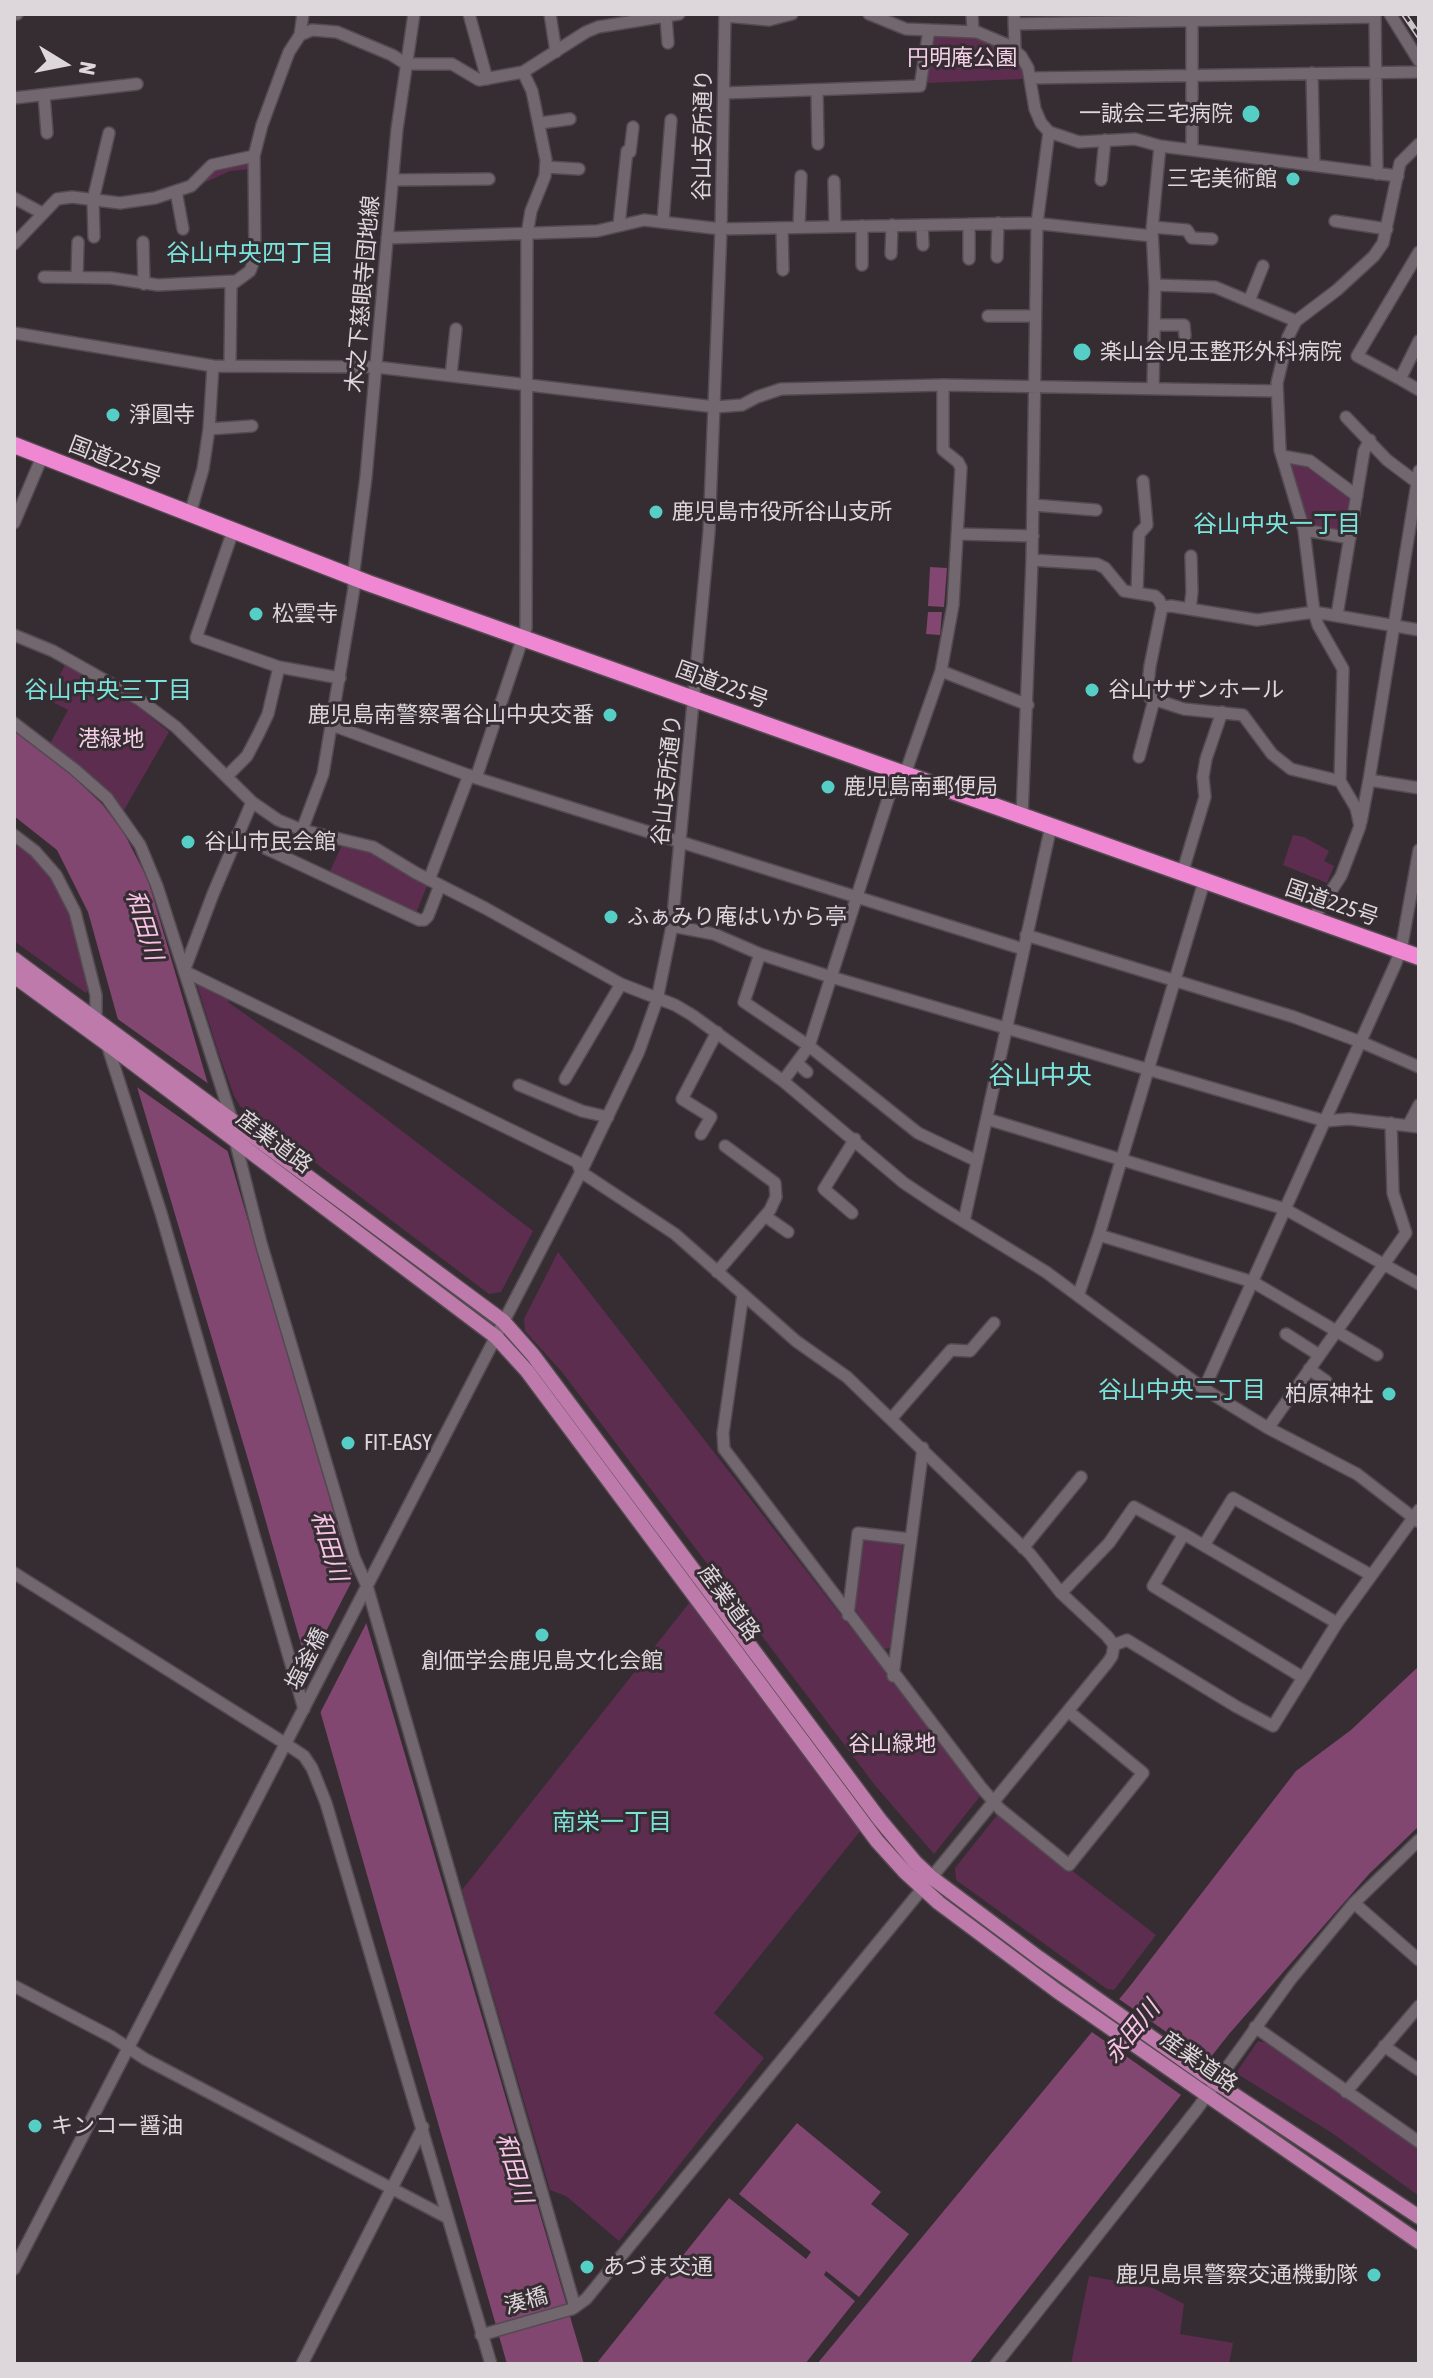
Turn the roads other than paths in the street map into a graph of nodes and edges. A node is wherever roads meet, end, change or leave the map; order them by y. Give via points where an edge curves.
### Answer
1 (303, 14) edge
2 (414, 14) edge
3 (469, 14) edge
4 (550, 14) edge
5 (679, 14) edge
6 (792, 14) edge
7 (869, 14) edge
8 (972, 14) edge
9 (1390, 14) edge
10 (725, 15) edge
11 (1375, 15) edge
12 (666, 17) junction
13 (1140, 17) edge
14 (1192, 17) edge
15 (886, 18) edge
16 (1014, 19) edge
17 (608, 20) edge
18 (929, 30) junction
19 (973, 31) junction
20 (300, 35) junction
21 (668, 43) dead end
22 (1015, 50) junction
23 (556, 52) junction
24 (1419, 61) edge
25 (406, 64) junction
26 (523, 72) junction
27 (1419, 72) edge
28 (1312, 73) junction
29 (1376, 73) junction
30 (1193, 75) junction
31 (487, 79) junction
32 (1030, 80) junction
33 (137, 84) dead end
34 (817, 91) junction
35 (724, 93) junction
36 (44, 95) junction
37 (14, 98) edge
38 (570, 119) dead end
39 (671, 120) dead end
40 (540, 123) junction
41 (633, 127) dead end
42 (1049, 132) junction
43 (47, 133) dead end
44 (109, 133) dead end
45 (1105, 140) junction
46 (818, 144) dead end
47 (1419, 144) edge
48 (1160, 146) junction
49 (1192, 150) junction
50 (254, 156) junction
51 (1314, 165) junction
52 (546, 167) junction
53 (579, 169) dead end
54 (1377, 174) junction
55 (801, 176) dead end
56 (1398, 176) junction
57 (489, 179) dead end
58 (393, 180) junction
59 (1101, 180) dead end
60 (834, 181) dead end
61 (176, 191) junction
62 (14, 198) edge
63 (93, 200) junction
64 (42, 213) junction
65 (663, 221) junction
66 (1335, 221) dead end
67 (998, 223) junction
68 (1037, 223) junction
69 (969, 224) junction
70 (619, 225) junction
71 (892, 225) junction
72 (922, 225) junction
73 (862, 226) junction
74 (799, 227) junction
75 (835, 227) junction
76 (782, 228) junction
77 (183, 229) dead end
78 (721, 229) junction
79 (1387, 229) junction
80 (1152, 232) junction
81 (527, 234) junction
82 (94, 237) dead end
83 (387, 238) junction
84 (1212, 239) dead end
85 (78, 242) dead end
86 (143, 242) dead end
87 (14, 244) edge
88 (923, 245) dead end
89 (1419, 252) edge
90 (891, 254) dead end
91 (997, 257) dead end
92 (969, 259) dead end
93 (862, 265) dead end
94 (1263, 266) dead end
95 (783, 270) dead end
96 (44, 277) dead end
97 (77, 277) junction
98 (235, 281) junction
99 (144, 284) junction
100 (1155, 285) junction
101 (1249, 301) junction
102 (988, 316) dead end
103 (1035, 316) junction
104 (1296, 321) junction
105 (1155, 325) junction
106 (1184, 326) dead end
107 (456, 329) dead end
108 (14, 333) edge
109 (1419, 341) edge
110 (230, 364) junction
111 (213, 366) junction
112 (376, 367) junction
113 (451, 375) junction
114 (1400, 379) junction
115 (528, 385) junction
116 (943, 385) junction
117 (1034, 386) junction
118 (1153, 388) junction
119 (1419, 390) edge
120 (1277, 391) junction
121 (715, 407) junction
122 (1346, 417) dead end
123 (252, 426) dead end
124 (209, 429) junction
125 (1370, 440) junction
126 (14, 445) edge
127 (1282, 456) junction
128 (42, 457) junction
129 (1418, 479) edge
130 (1143, 481) dead end
131 (1357, 496) junction
132 (1033, 505) junction
133 (1096, 510) dead end
134 (190, 514) junction
135 (14, 523) edge
136 (1304, 530) junction
137 (233, 531) junction
138 (958, 534) junction
139 (1033, 536) junction
140 (1350, 538) junction
141 (1191, 556) dead end
142 (1032, 560) junction
143 (353, 578) junction
144 (1137, 593) junction
145 (1162, 607) junction
146 (1190, 609) junction
147 (1314, 612) junction
148 (1337, 615) junction
149 (1394, 625) junction
150 (1419, 630) edge
151 (14, 635) edge
152 (524, 637) junction
153 (279, 667) junction
154 (941, 671) junction
155 (340, 678) junction
156 (695, 699) junction
157 (1154, 700) junction
158 (1028, 705) junction
159 (1222, 712) junction
160 (14, 723) edge
161 (332, 725) junction
162 (1139, 757) dead end
163 (901, 772) junction
164 (227, 776) junction
165 (472, 777) junction
166 (1369, 780) junction
167 (1340, 781) junction
168 (1419, 788) edge
169 (252, 802) junction
170 (1022, 816) junction
171 (1051, 826) junction
172 (1360, 826) junction
173 (302, 830) junction
174 (14, 835) edge
175 (237, 835) junction
176 (681, 842) junction
177 (1419, 850) edge
178 (1182, 874) junction
179 (434, 882) junction
180 (1204, 882) junction
181 (856, 897) junction
182 (1312, 920) junction
183 (672, 926) junction
184 (1026, 935) junction
185 (1023, 949) junction
186 (1401, 950) junction
187 (760, 954) junction
188 (1419, 957) edge
189 (14, 959) edge
190 (184, 971) junction
191 (14, 976) edge
192 (831, 977) junction
193 (1175, 980) junction
194 (621, 984) junction
195 (657, 1000) junction
196 (96, 1019) junction
197 (1007, 1029) junction
198 (717, 1032) junction
199 (110, 1041) junction
200 (1361, 1042) junction
201 (809, 1046) junction
202 (797, 1063) junction
203 (1419, 1067) edge
204 (1148, 1071) junction
205 (807, 1072) dead end
206 (565, 1079) dead end
207 (783, 1081) junction
208 (519, 1085) dead end
209 (1419, 1105) edge
210 (226, 1114) junction
211 (608, 1117) junction
212 (987, 1119) junction
213 (1325, 1121) junction
214 (1391, 1123) junction
215 (1414, 1126) edge
216 (701, 1134) dead end
217 (232, 1138) junction
218 (855, 1139) junction
219 (725, 1146) dead end
220 (1120, 1160) junction
221 (977, 1161) junction
222 (581, 1172) junction
223 (1285, 1209) junction
224 (852, 1213) dead end
225 (765, 1216) junction
226 (964, 1221) junction
227 (788, 1232) dead end
228 (1099, 1235) junction
229 (1384, 1264) junction
230 (717, 1272) junction
231 (1253, 1282) junction
232 (1419, 1284) edge
233 (743, 1294) junction
234 (1078, 1296) junction
235 (503, 1321) junction
236 (994, 1323) dead end
237 (1336, 1331) junction
238 (1286, 1334) dead end
239 (496, 1337) junction
240 (1319, 1355) junction
241 (1377, 1355) dead end
242 (1309, 1369) junction
243 (1326, 1381) dead end
244 (1204, 1389) junction
245 (891, 1419) junction
246 (1268, 1428) junction
247 (923, 1448) junction
248 (1081, 1477) dead end
249 (1417, 1517) edge
250 (1184, 1534) junction
251 (910, 1539) junction
252 (1204, 1545) junction
253 (1023, 1548) junction
254 (14, 1573) edge
255 (1371, 1575) junction
256 (367, 1586) junction
257 (1061, 1593) junction
258 (848, 1615) junction
259 (1337, 1623) junction
260 (1114, 1645) junction
261 (893, 1676) junction
262 (1302, 1677) junction
263 (305, 1706) junction
264 (1068, 1711) junction
265 (286, 1744) junction
266 (993, 1800) junction
267 (1419, 1840) edge
268 (927, 1882) junction
269 (1354, 1903) junction
270 (1419, 1960) edge
271 (14, 1986) edge
272 (1419, 2006) edge
273 (1255, 2027) junction
274 (1384, 2046) junction
275 (128, 2048) junction
276 (1419, 2070) edge
277 (1206, 2085) junction
278 (1346, 2092) junction
279 (423, 2127) junction
280 (1419, 2142) edge
281 (392, 2188) junction
282 (1419, 2217) edge
283 (448, 2218) junction
284 (1419, 2242) edge
285 (14, 2269) edge
286 (574, 2308) junction
287 (486, 2333) junction
288 (302, 2364) edge
289 (491, 2364) edge
290 (996, 2364) edge

1 - 20 street
2 - 25 street, 木之下慈眼寺団地線
3 - 31 street
4 - 23 street
5 - 12 street
6 - 10 street via 769,20
7 - 15 street
8 - 19 street
9 - 24 street
10 - 35 street, 谷山支所通り
11 - 14 street
11 - 29 street
12 - 17 street
12 - 21 street
13 - 14 street
13 - 16 street
14 - 30 street
15 - 18 street via 906,29
16 - 22 street
17 - 23 street
18 - 19 street
18 - 34 street via 920,86
19 - 22 street
20 - 25 street via 312,30 337,32
20 - 50 street via 289,52
22 - 32 street
23 - 26 street
25 - 31 street via 452,64 474,79
25 - 58 street, 木之下慈眼寺団地線
26 - 31 street
26 - 40 street
27 - 29 street
28 - 29 street
28 - 30 street
28 - 51 street
29 - 54 street
30 - 32 street
30 - 49 street
32 - 42 street via 1037,117
33 - 36 street
34 - 35 street
34 - 46 street
35 - 78 street, 谷山支所通り
36 - 37 street
36 - 43 street
38 - 40 street
39 - 65 street
40 - 52 street
41 - 70 street
42 - 45 street via 1079,142
42 - 68 street
44 - 63 street
45 - 48 street via 1135,139
45 - 59 street
47 - 56 street via 1400,163
48 - 49 street
48 - 80 street
49 - 51 street
50 - 61 street via 212,165 194,184
50 - 98 street via 255,258 250,271
51 - 54 street
52 - 53 street
52 - 81 street
54 - 56 street
55 - 74 street
56 - 79 street
57 - 58 street
58 - 83 street, 木之下慈眼寺団地線
60 - 75 street
61 - 63 street via 126,203
61 - 77 street
62 - 64 street
63 - 64 street via 62,198
63 - 82 street
64 - 87 street
65 - 70 street
65 - 78 street
66 - 79 street
67 - 68 street
67 - 69 street
67 - 91 street
68 - 80 street
68 - 103 street
69 - 72 street
69 - 92 street
70 - 81 street
71 - 72 street
71 - 73 street
71 - 90 street
72 - 88 street
73 - 75 street
73 - 93 street
74 - 75 street
74 - 76 street
76 - 78 street
76 - 95 street
78 - 121 street, 谷山支所通り
79 - 104 street via 1374,256
80 - 84 street via 1187,230 1192,238
80 - 100 street
81 - 83 street
81 - 115 street
83 - 112 street, 木之下慈眼寺団地線
85 - 97 street
86 - 99 street
89 - 114 street via 1357,356
94 - 101 street
96 - 97 street
97 - 99 street
98 - 99 street
98 - 110 street via 230,292
100 - 101 street via 1209,286
100 - 105 street
101 - 104 street
102 - 103 street
103 - 117 street
104 - 120 street
105 - 106 street
105 - 118 street
107 - 113 street
108 - 111 street
109 - 114 street
110 - 111 street
110 - 112 street
111 - 124 street
112 - 113 street
112 - 143 street, 木之下慈眼寺団地線
113 - 115 street
114 - 119 street
115 - 121 street
115 - 152 street
116 - 117 street
116 - 121 street via 781,389 742,405
116 - 138 street via 943,450 961,468
117 - 118 street
117 - 132 street
118 - 120 street
120 - 127 street
121 - 156 street, 谷山支所通り
122 - 125 street
123 - 124 street
124 - 134 street
125 - 129 street via 1387,460
125 - 131 street
126 - 128 highway, 国道225号
127 - 131 street via 1310,461
127 - 136 street
128 - 134 highway, 国道225号
128 - 135 street
129 - 149 street
130 - 144 street via 1147,525 1139,534
131 - 140 street
132 - 133 street
132 - 139 street
134 - 137 highway, 国道225号
136 - 140 street
136 - 147 street
137 - 143 highway, 国道225号
137 - 153 street via 196,638
138 - 139 street
138 - 154 street
139 - 142 street
140 - 148 street
141 - 146 street
142 - 144 street via 1097,564 1124,591
142 - 158 street
143 - 152 highway, 国道225号
143 - 155 street, 木之下慈眼寺団地線
144 - 145 street via 1155,596
145 - 146 street
145 - 157 street via 1148,684
146 - 147 street via 1257,620
147 - 148 street
147 - 167 street via 1343,669
148 - 149 street
149 - 150 street
149 - 166 street
151 - 164 street via 140,700
152 - 156 highway, 国道225号
152 - 165 street
153 - 155 street
153 - 164 street via 263,724 247,756
154 - 158 street
154 - 163 street
155 - 161 street, 木之下慈眼寺団地線
156 - 163 highway, 国道225号
156 - 176 street, 谷山支所通り
157 - 159 street
157 - 162 street
158 - 170 street
159 - 167 street via 1248,718 1272,754 1291,769
159 - 178 street via 1206,759 1205,797
160 - 190 street via 99,791 132,832 150,865
161 - 165 street
161 - 173 street, 木之下慈眼寺団地線 via 323,774
163 - 170 highway, 国道225号
163 - 181 street
164 - 169 street
165 - 176 street
165 - 179 street
166 - 168 street
166 - 172 street
167 - 172 street
169 - 173 street
169 - 175 street
170 - 171 highway, 国道225号
171 - 178 highway, 国道225号
171 - 184 street
172 - 182 street via 1341,876
173 - 179 street via 373,847
174 - 196 street via 56,875 75,912 96,995
175 - 179 street via 419,920 428,916
175 - 190 street
176 - 181 street
176 - 183 street, 谷山支所通り
177 - 186 street
178 - 180 highway, 国道225号
179 - 194 street
180 - 182 highway, 国道225号
180 - 193 street
181 - 185 street
181 - 192 street
182 - 186 highway, 国道225号
183 - 187 street via 727,938
183 - 195 street, 谷山支所通り
184 - 185 street
184 - 193 street
185 - 197 street
186 - 188 highway, 国道225号
186 - 200 street
187 - 192 street
187 - 201 street via 744,1002
189 - 196 main road, 産業道路
190 - 210 street
190 - 222 street via 574,1160
191 - 199 main road, 産業道路
192 - 197 street
192 - 201 street
193 - 200 street
193 - 204 street
194 - 195 street
194 - 206 street
195 - 198 street via 675,1005
195 - 211 street, 谷山支所通り
196 - 199 main road, 産業道路
197 - 204 street
197 - 212 street
198 - 207 street
198 - 216 street via 682,1099 711,1117
199 - 210 main road, 産業道路
199 - 217 main road, 産業道路
199 - 263 street
200 - 203 street
200 - 213 street
201 - 202 street
201 - 221 street via 918,1133
202 - 205 street
202 - 207 street
204 - 213 street
204 - 220 street
207 - 218 street
208 - 211 street
209 - 215 street
210 - 235 main road, 産業道路
211 - 222 street, 谷山支所通り
212 - 220 street
212 - 221 street
213 - 214 street
213 - 223 street
214 - 215 street
214 - 229 street via 1393,1193 1406,1233
217 - 239 main road, 産業道路
217 - 256 street via 354,1557
218 - 224 street via 824,1189
218 - 226 street via 904,1183
219 - 225 street via 775,1183 775,1201
220 - 223 street
220 - 228 street
221 - 226 street
222 - 230 street via 652,1217
222 - 235 street, 谷山支所通り
223 - 229 street
223 - 231 street
225 - 227 street
225 - 230 street
226 - 234 street
228 - 231 street
228 - 234 street
229 - 232 street
229 - 237 street
230 - 233 street
231 - 237 street
231 - 244 street
233 - 245 street
233 - 258 street via 722,1445
234 - 244 street
235 - 239 street, 谷山支所通り
235 - 268 main road, 産業道路
236 - 245 street via 970,1351 951,1350
237 - 240 street
237 - 241 street
238 - 240 street
239 - 256 street, 塩釜橋
239 - 268 main road, 産業道路 via 877,1841
240 - 242 street
242 - 243 street
242 - 246 street
244 - 246 street
245 - 247 street
246 - 249 street via 1357,1474
247 - 251 street
247 - 253 street
248 - 253 street
249 - 255 street
250 - 252 street
250 - 257 street via 1134,1507 1109,1543
250 - 262 street via 1153,1586
251 - 258 street via 858,1533
251 - 261 street
252 - 255 street via 1233,1498
252 - 259 street
253 - 257 street
254 - 265 street
255 - 259 street
256 - 263 street, 塩釜橋
256 - 286 street
257 - 260 street
258 - 261 street
259 - 262 street
260 - 262 street via 1127,1640 1271,1726
260 - 264 street via 1112,1656
261 - 266 street
263 - 265 street, 塩釜橋
264 - 266 street
264 - 266 street via 1143,1773 1069,1865
265 - 275 street, 塩釜橋
265 - 279 street via 304,1756 326,1803
266 - 268 street
267 - 269 street
268 - 277 main road, 産業道路 via 1106,2006
268 - 277 main road, 産業道路 via 1001,1951 1096,2018
268 - 286 street
269 - 270 street
269 - 273 street
271 - 275 street
272 - 274 street
273 - 277 street
273 - 278 street
274 - 276 street
274 - 278 street
275 - 281 street
275 - 285 street, 塩釜橋
277 - 282 main road, 産業道路
277 - 284 main road, 産業道路
277 - 290 street
278 - 280 street
279 - 281 street
279 - 283 street
281 - 283 street
281 - 288 street
283 - 287 street
286 - 287 street, 湊橋
287 - 289 street

